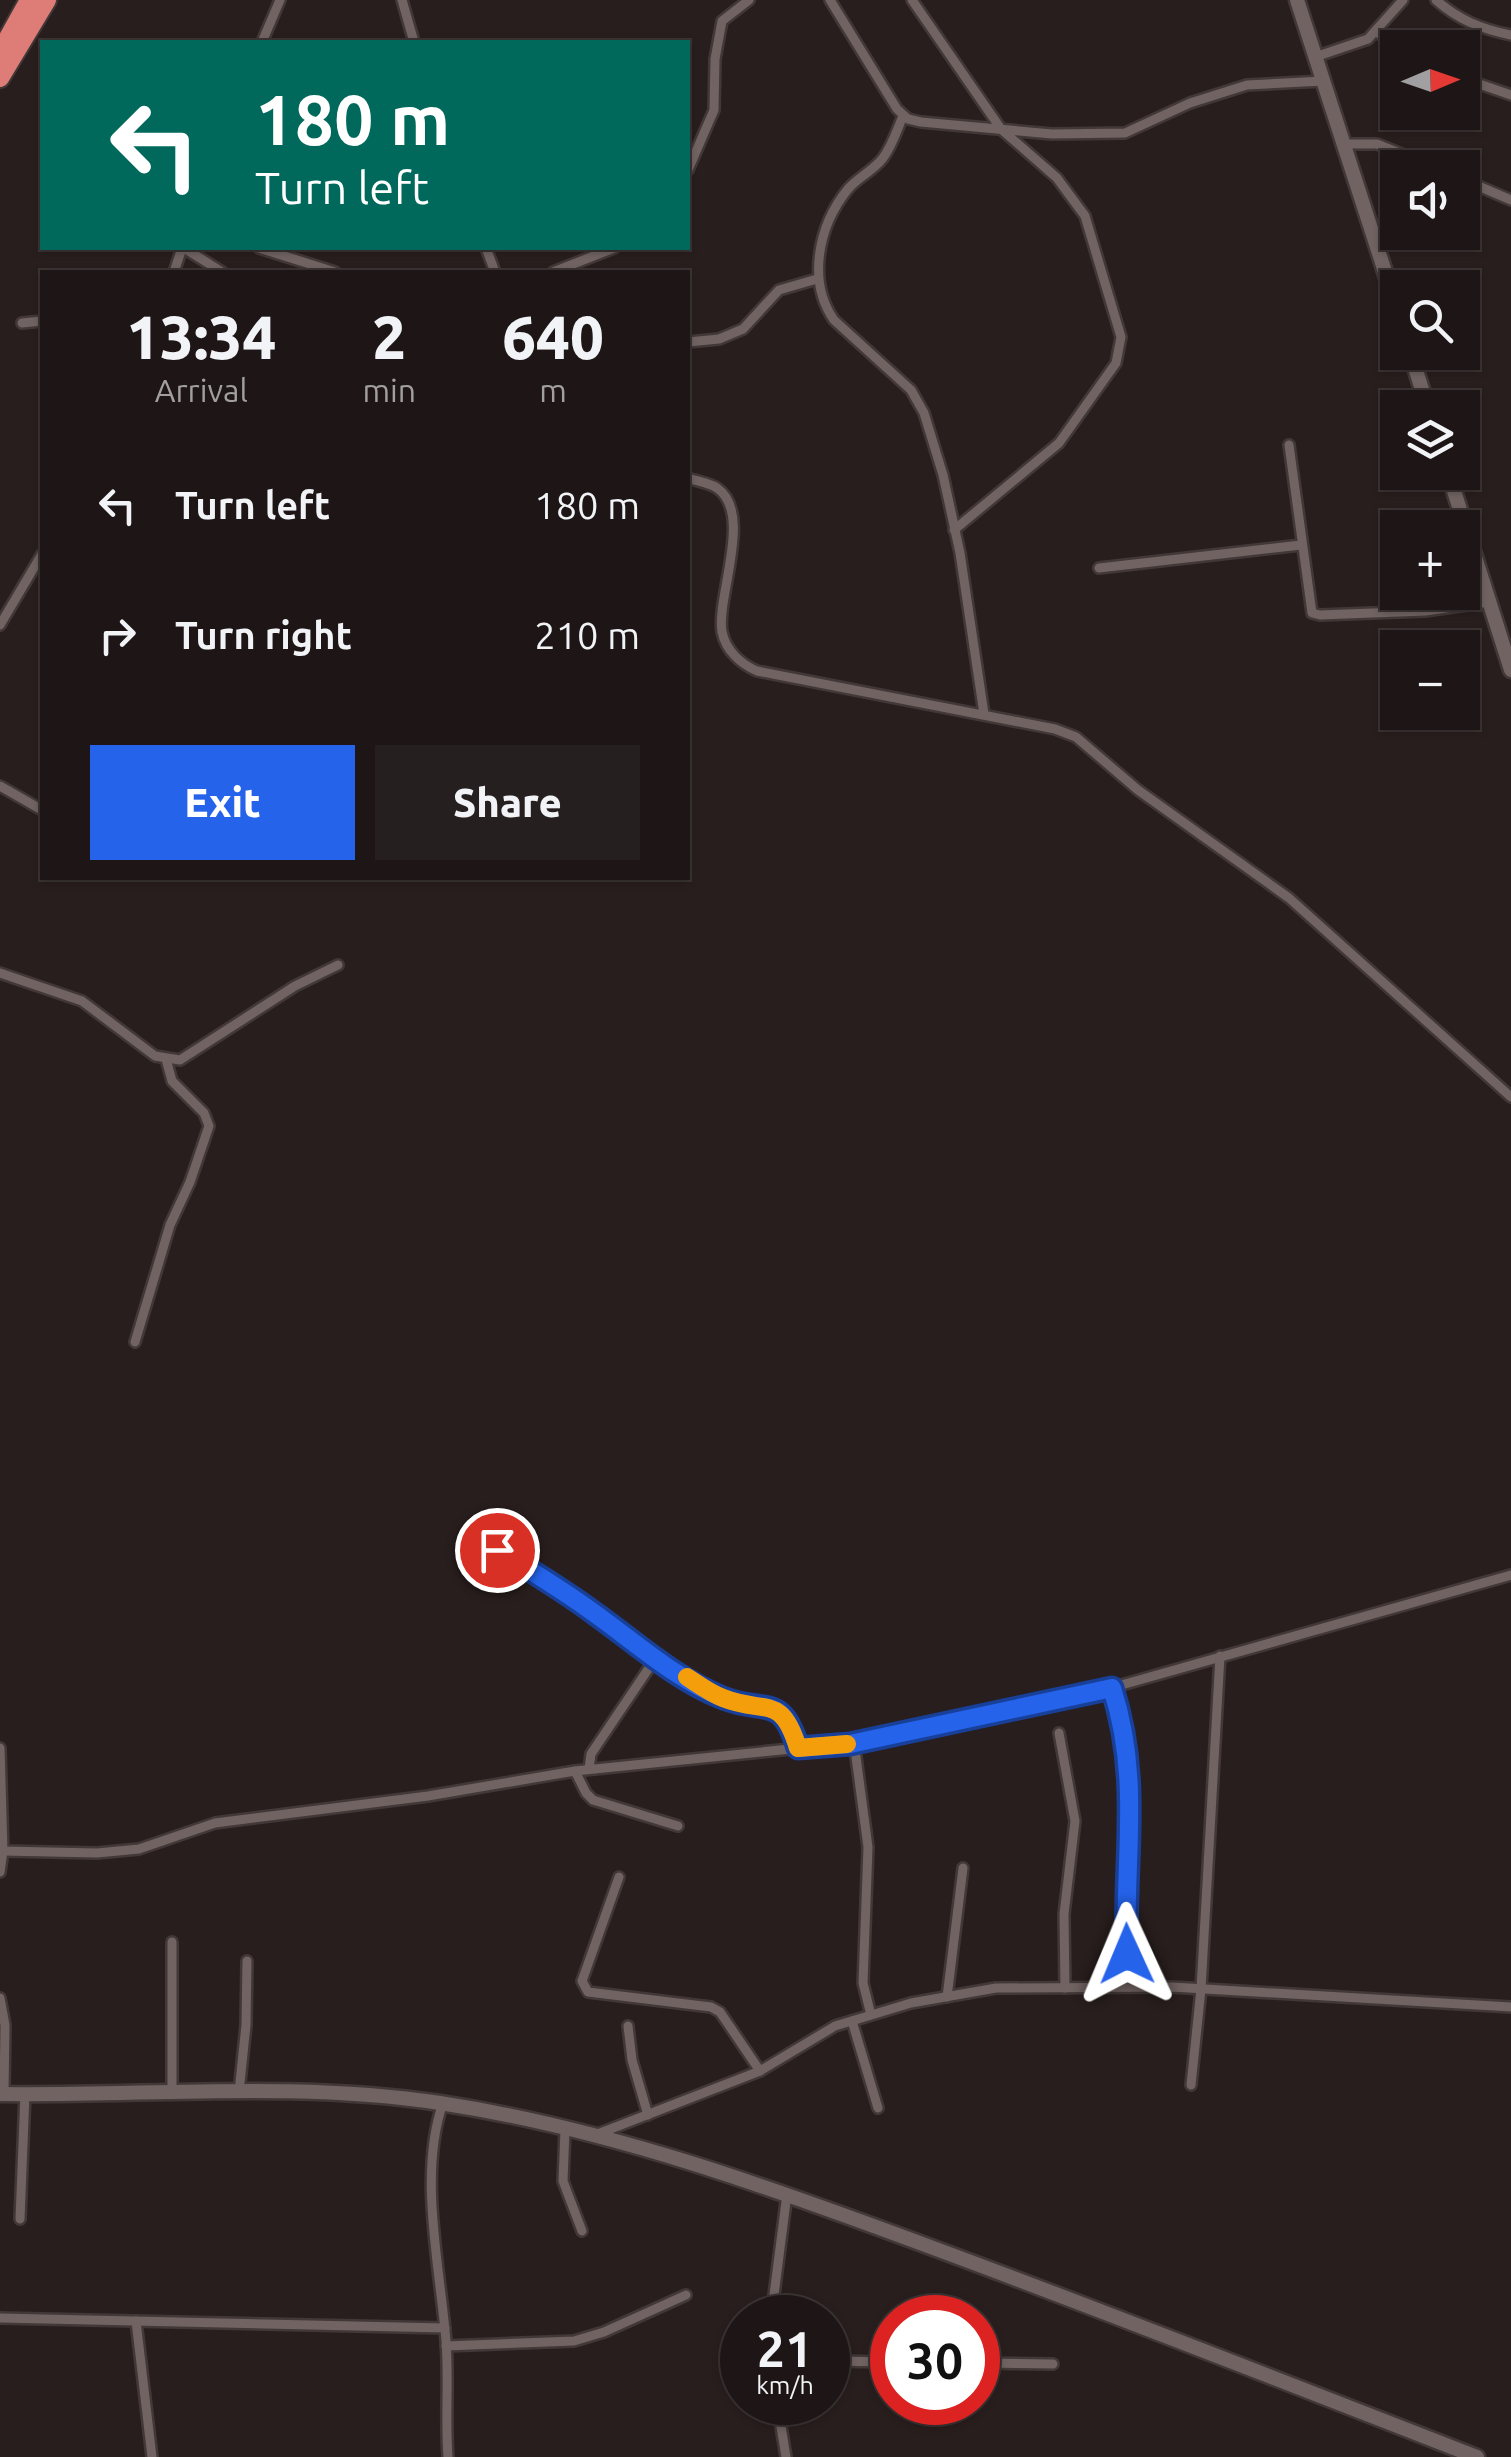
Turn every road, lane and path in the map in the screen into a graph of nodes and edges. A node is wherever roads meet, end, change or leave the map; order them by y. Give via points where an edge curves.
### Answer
1 (30, 0) edge
2 (47, 0) edge
3 (280, 0) edge
4 (402, 0) edge
5 (749, 0) edge
6 (830, 0) edge
7 (912, 0) edge
8 (1297, 0) edge
9 (1404, 0) edge
10 (1436, 0) edge
11 (1377, 32) junction
12 (1380, 34) edge
13 (1511, 35) edge
14 (263, 40) edge
15 (413, 40) edge
16 (0, 52) edge
17 (1315, 57) junction
18 (0, 78) edge
19 (1323, 80) junction
20 (1480, 84) edge
21 (1511, 95) edge
22 (903, 116) junction
23 (1001, 128) junction
24 (1344, 144) junction
25 (1391, 150) edge
26 (690, 165) edge
27 (1480, 187) edge
28 (1511, 200) edge
29 (186, 250) edge
30 (266, 250) edge
31 (609, 250) edge
32 (219, 270) edge
33 (329, 270) edge
34 (558, 270) edge
35 (1384, 270) edge
36 (816, 280) junction
37 (40, 322) edge
38 (22, 323) dead end
39 (690, 342) edge
40 (1288, 445) dead end
41 (690, 479) edge
42 (1454, 490) edge
43 (954, 530) junction
44 (1301, 545) junction
45 (40, 557) edge
46 (1099, 568) dead end
47 (1489, 602) junction
48 (0, 625) edge
49 (1511, 670) edge
50 (984, 714) junction
51 (0, 786) edge
52 (40, 809) edge
53 (338, 964) dead end
54 (0, 973) edge
55 (166, 1059) junction
56 (1511, 1097) edge
57 (136, 1342) dead end
58 (497, 1550) dead end
59 (1511, 1575) edge
60 (1220, 1656) junction
61 (654, 1659) junction
62 (1112, 1688) junction
63 (1059, 1733) dead end
64 (854, 1742) junction
65 (0, 1748) edge
66 (798, 1748) junction
67 (589, 1769) junction
68 (576, 1770) junction
69 (678, 1826) dead end
70 (3, 1851) junction
71 (963, 1868) dead end
72 (0, 1872) edge
73 (619, 1877) dead end
74 (172, 1942) dead end
75 (248, 1962) dead end
76 (1128, 1987) junction
77 (1066, 1988) junction
78 (1201, 1989) junction
79 (946, 1997) junction
80 (0, 1998) edge
81 (1511, 2007) edge
82 (871, 2015) junction
83 (852, 2021) junction
84 (628, 2026) dead end
85 (760, 2071) junction
86 (1191, 2085) dead end
87 (239, 2092) junction
88 (2, 2094) edge
89 (25, 2094) junction
90 (172, 2094) junction
91 (444, 2103) junction
92 (878, 2108) dead end
93 (648, 2115) junction
94 (566, 2130) junction
95 (593, 2136) junction
96 (787, 2194) junction
97 (20, 2219) dead end
98 (582, 2232) dead end
99 (686, 2295) dead end
100 (774, 2295) edge
101 (0, 2318) edge
102 (136, 2321) junction
103 (444, 2328) junction
104 (446, 2346) junction
105 (1000, 2363) edge
106 (1053, 2364) dead end
107 (780, 2425) edge
108 (152, 2457) edge
109 (448, 2457) edge
110 (786, 2457) edge
111 (1478, 2457) edge

1 - 16 highway
2 - 18 highway
3 - 14 street
4 - 15 street
5 - 26 street via 722,21 714,110
6 - 22 street
7 - 23 street
8 - 17 street
9 - 11 street
10 - 13 street via 1480,28
11 - 12 street
11 - 17 street
17 - 19 street
19 - 23 street via 1248,84 1125,133
19 - 24 street
20 - 21 street
22 - 23 street
22 - 36 street via 881,161 844,194 824,237
23 - 43 street via 1058,178 1086,216 1121,337 1116,363 1059,443
24 - 25 street
24 - 35 street
27 - 28 street
29 - 32 street
30 - 33 street
31 - 34 street
36 - 39 street via 779,290 743,329
36 - 43 street via 834,320 911,390 924,413
37 - 38 street
40 - 44 street
41 - 50 street via 717,488 728,501 733,532 722,632 742,664
42 - 47 street
43 - 50 street
44 - 46 street
44 - 47 street via 1309,603 1320,615
45 - 48 street
47 - 49 street
50 - 56 street via 1076,737 1289,898
51 - 52 street
53 - 55 street via 180,1060
54 - 55 street via 82,1000
55 - 57 street via 172,1081 209,1126
58 - 61 street
59 - 60 street
60 - 62 street
60 - 78 street
61 - 66 street via 723,1698 785,1715
61 - 67 street via 591,1754
62 - 64 street
62 - 76 street via 1130,1785
63 - 77 street via 1074,1820 1064,1914
64 - 66 street
64 - 82 street via 868,1848 863,1983
65 - 70 street
66 - 67 street
67 - 68 street
68 - 69 street via 593,1800
68 - 70 street via 214,1823 139,1849
70 - 72 street
71 - 79 street
73 - 85 street via 583,1987 712,2007
74 - 90 street
75 - 87 street
76 - 77 street
76 - 78 street
77 - 79 street via 996,1988
78 - 81 street
78 - 86 street
79 - 82 street
80 - 88 street
82 - 83 street
83 - 85 street
83 - 92 street
84 - 93 street
85 - 93 street
87 - 90 street
87 - 91 street via 317,2091
88 - 89 street
89 - 90 street
89 - 97 street
91 - 94 street
91 - 103 street via 432,2161
93 - 95 street
94 - 95 street
94 - 98 street via 563,2181
95 - 96 street
96 - 100 street
96 - 111 street
99 - 104 street via 574,2341
101 - 102 street
102 - 103 street
102 - 108 street
103 - 104 street
104 - 109 street
105 - 106 street
107 - 110 street

